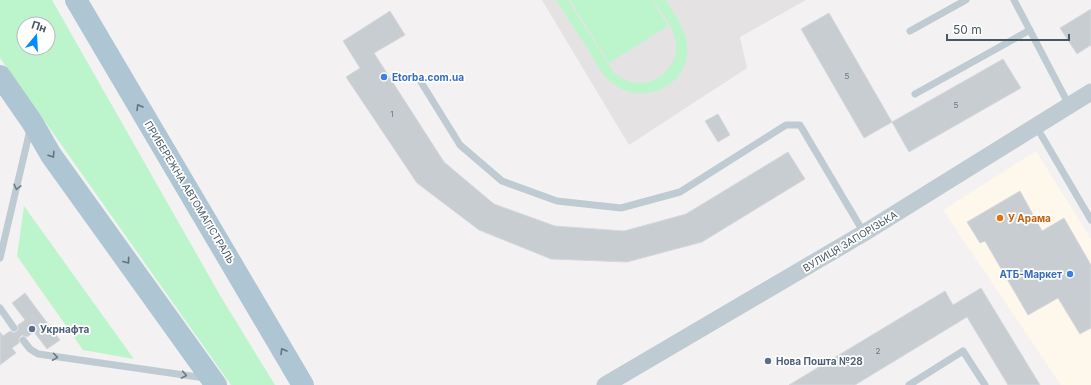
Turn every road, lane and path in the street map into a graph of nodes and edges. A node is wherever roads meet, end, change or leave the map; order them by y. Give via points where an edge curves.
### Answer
1 (76, 0) edge
2 (966, 0) edge
3 (1014, 0) edge
4 (1030, 30) junction
5 (910, 31) dead end
6 (0, 76) edge
7 (421, 82) dead end
8 (1091, 92) edge
9 (915, 94) dead end
10 (1069, 105) junction
11 (32, 122) junction
12 (1036, 126) junction
13 (1091, 220) edge
14 (864, 233) junction
15 (0, 258) edge
16 (0, 308) edge
17 (14, 328) dead end
18 (23, 340) dead end
19 (214, 382) edge
20 (303, 385) edge
21 (605, 385) edge
22 (909, 385) edge
23 (985, 385) edge

20 -> 1 main road, ПРИБЕРЕЖНА АВТОМАГІСТРАЛЬ
2 - 5 lane
3 - 4 lane
4 - 9 lane
4 - 10 lane
6 - 11 main road
7 - 14 lane via 460,145 502,181 558,202 621,208 680,192 786,126 800,125
8 - 10 street, ВУЛИЦЯ ЗАПОРІЗЬКА
10 - 12 street, ВУЛИЦЯ ЗАПОРІЗЬКА
11 -> 15 lane
11 -> 19 main road via 51,155
12 - 13 lane
12 - 14 street, ВУЛИЦЯ ЗАПОРІЗЬКА
14 - 21 street, ВУЛИЦЯ ЗАПОРІЗЬКА
16 - 17 lane
18 -> 19 lane via 38,354
22 - 23 lane via 963,351

